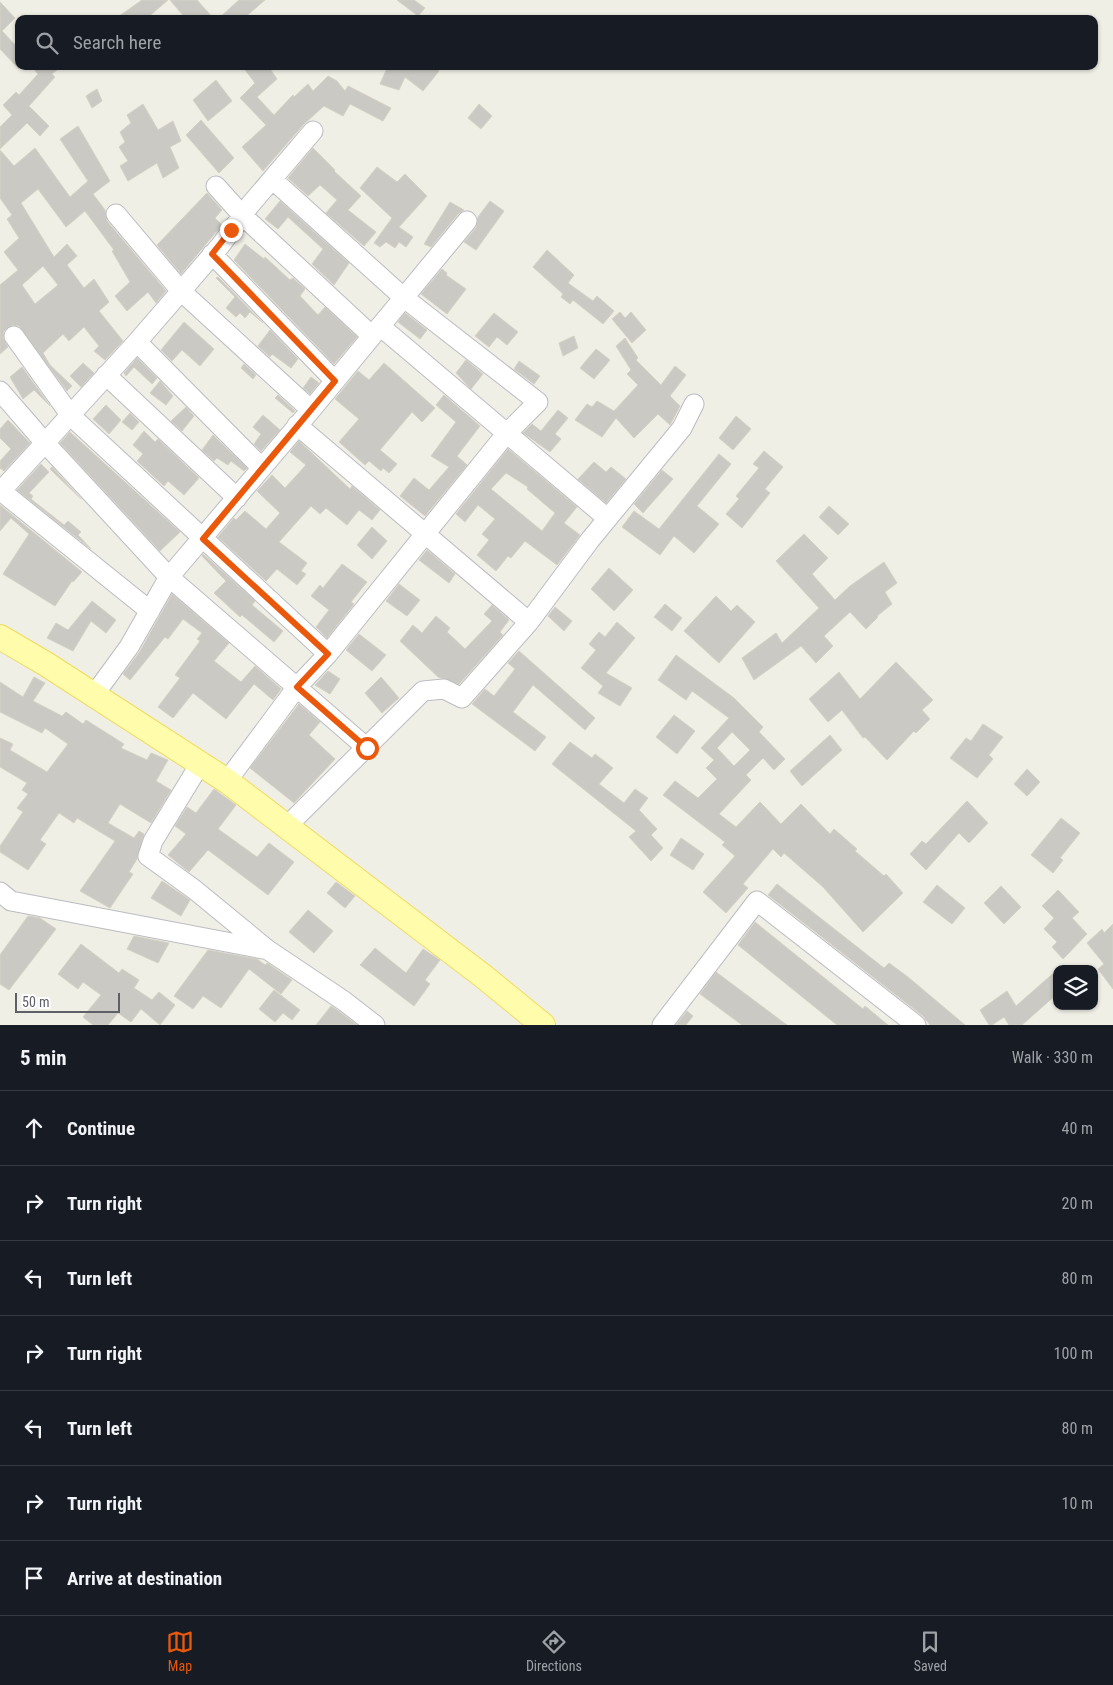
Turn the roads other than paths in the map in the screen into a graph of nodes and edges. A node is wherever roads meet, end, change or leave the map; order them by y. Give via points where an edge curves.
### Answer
1 (313, 131) dead end
2 (272, 180) junction
3 (216, 186) dead end
4 (116, 214) dead end
5 (242, 215) junction
6 (467, 221) dead end
7 (212, 254) junction
8 (181, 291) junction
9 (403, 297) junction
10 (376, 331) junction
11 (14, 336) dead end
12 (137, 342) junction
13 (106, 375) junction
14 (335, 381) junction
15 (0, 391) edge
16 (694, 404) dead end
17 (312, 410) junction
18 (71, 416) junction
19 (297, 425) junction
20 (506, 434) junction
21 (46, 444) junction
22 (262, 468) junction
23 (0, 492) edge
24 (237, 498) junction
25 (607, 518) junction
26 (425, 534) junction
27 (203, 539) junction
28 (169, 577) junction
29 (150, 611) junction
30 (529, 622) junction
31 (0, 637) edge
32 (328, 654) junction
33 (297, 687) junction
34 (94, 695) junction
35 (367, 748) junction
36 (200, 764) junction
37 (227, 781) junction
38 (286, 828) junction
39 (0, 892) edge
40 (268, 950) junction
41 (375, 1025) edge
42 (543, 1025) edge
43 (662, 1025) edge
44 (916, 1025) edge

1 - 2 street
2 - 5 street
2 - 9 street
3 - 5 street
4 - 8 street
5 - 7 street
5 - 10 street
6 - 9 street
7 - 8 street
7 - 14 street
8 - 12 street
8 - 17 street
9 - 10 street
9 - 20 street via 538,402
10 - 14 street
10 - 20 street
11 - 18 street
12 - 13 street
12 - 22 street
13 - 18 street
13 - 24 street
14 - 17 street
15 - 21 street
16 - 25 street via 682,428
17 - 19 street
18 - 21 street
18 - 27 street
19 - 22 street
19 - 26 street
20 - 25 street
20 - 26 street
21 - 23 street
21 - 28 street
22 - 24 street
23 - 29 street
24 - 27 street
25 - 30 street
26 - 30 street
26 - 32 street
27 - 28 street
27 - 32 street
28 - 29 street
28 - 33 street
29 - 34 street
30 - 35 street via 462,698 444,689 423,691
31 - 34 main road
32 - 33 street
33 - 35 street
33 - 37 street
34 - 36 main road
35 - 38 street
36 - 37 main road
36 - 40 street via 153,841 148,856
37 - 38 main road
38 - 42 main road
39 - 40 street via 11,901
40 - 41 street
43 - 44 street via 757,901

